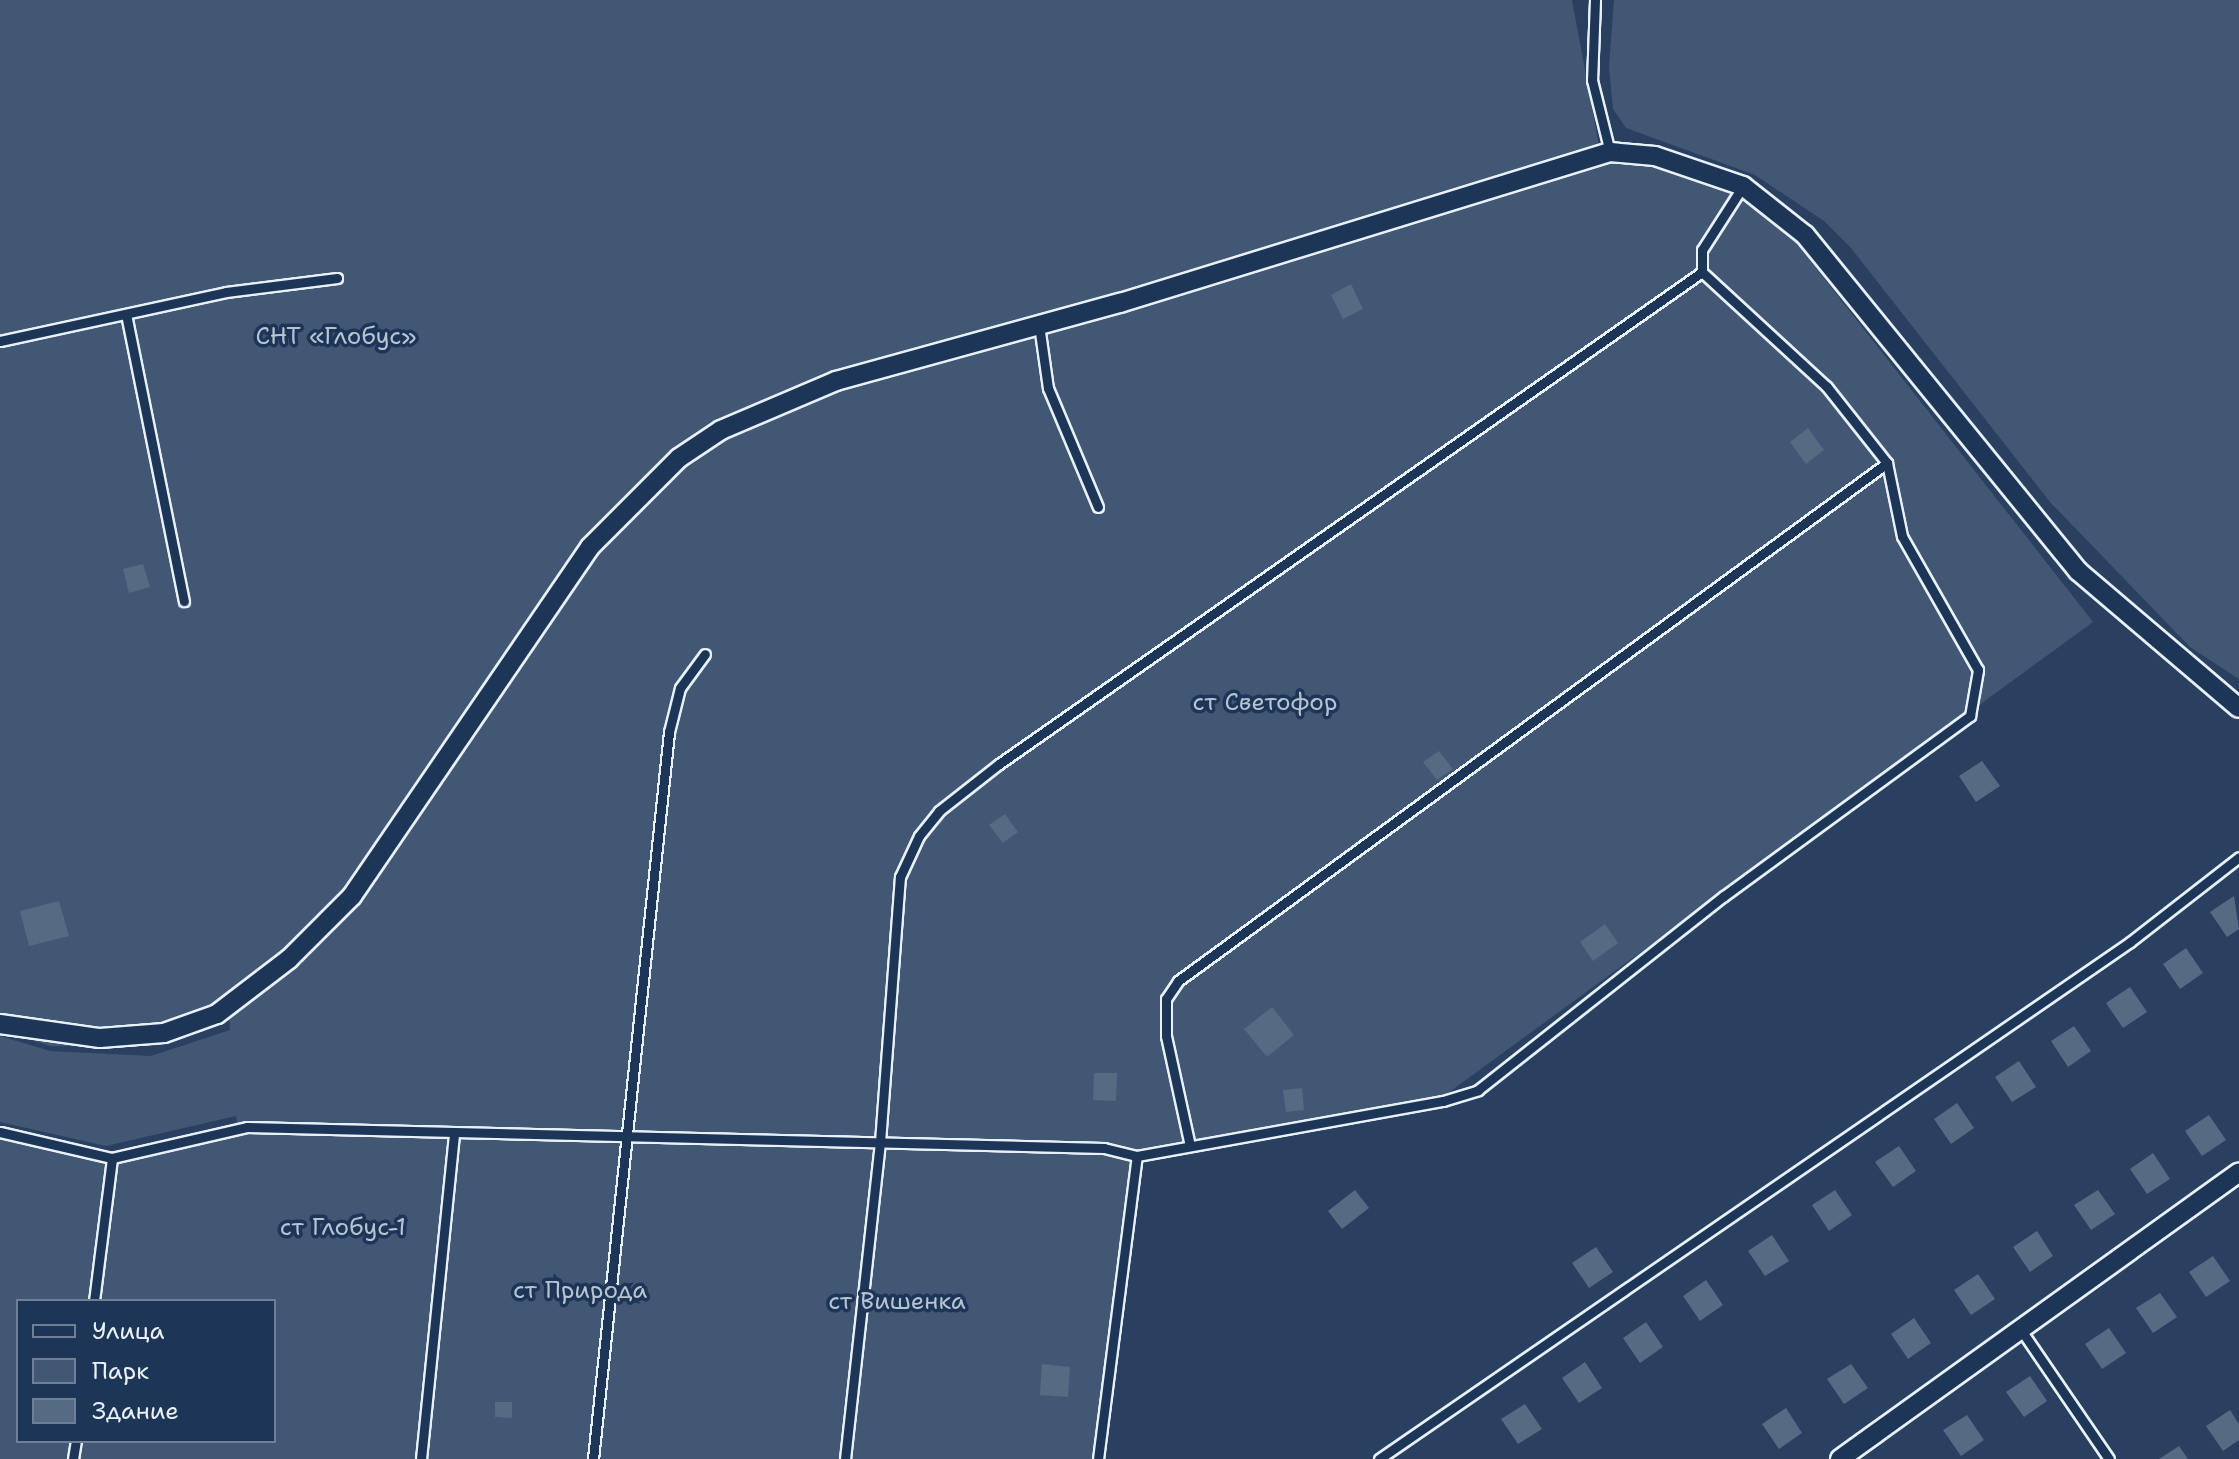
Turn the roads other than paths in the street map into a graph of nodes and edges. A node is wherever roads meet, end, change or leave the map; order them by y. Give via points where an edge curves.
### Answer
1 (1595, 0) edge
2 (1610, 152) junction
3 (1743, 186) junction
4 (1702, 272) junction
5 (337, 278) dead end
6 (126, 314) junction
7 (1039, 325) junction
8 (0, 341) edge
9 (1887, 463) junction
10 (1098, 507) dead end
11 (184, 601) dead end
12 (705, 654) dead end
13 (2239, 710) edge
14 (2239, 857) edge
15 (0, 1024) edge
16 (0, 1132) edge
17 (625, 1133) junction
18 (454, 1135) junction
19 (880, 1142) junction
20 (1190, 1146) junction
21 (1137, 1156) junction
22 (112, 1158) junction
23 (2239, 1172) edge
24 (94, 1299) edge
25 (2021, 1330) junction
26 (421, 1459) edge
27 (593, 1459) edge
28 (845, 1459) edge
29 (1098, 1459) edge
30 (1379, 1459) edge
31 (1840, 1459) edge
32 (2109, 1459) edge

1 - 2 lane via 1592,80
2 - 3 street via 1655,156
2 - 7 street
3 - 4 lane via 1702,250
3 - 13 street via 1805,235 2078,571
4 - 9 lane via 1827,387
4 - 19 lane via 939,811 919,836 900,877
5 - 6 lane via 226,292
6 - 8 lane
6 - 11 lane
7 - 10 lane via 1048,388
7 - 15 street via 785,400 721,430 679,458 590,547 352,896 289,959 217,1014 164,1033 100,1038
9 - 20 lane via 1178,981 1166,999 1166,1036
9 - 20 lane via 1902,536 1978,670 1970,716 1724,896 1478,1090 1443,1101
12 - 17 lane via 680,688 669,732
14 - 30 lane via 2130,942
16 - 22 lane
17 - 18 lane
17 - 19 lane
17 - 27 lane
18 - 22 lane via 247,1127
18 - 26 lane
19 - 21 lane via 1104,1148
19 - 28 lane
20 - 21 lane
21 - 29 lane
22 - 24 lane
23 - 25 street
25 - 31 street
25 - 32 lane

